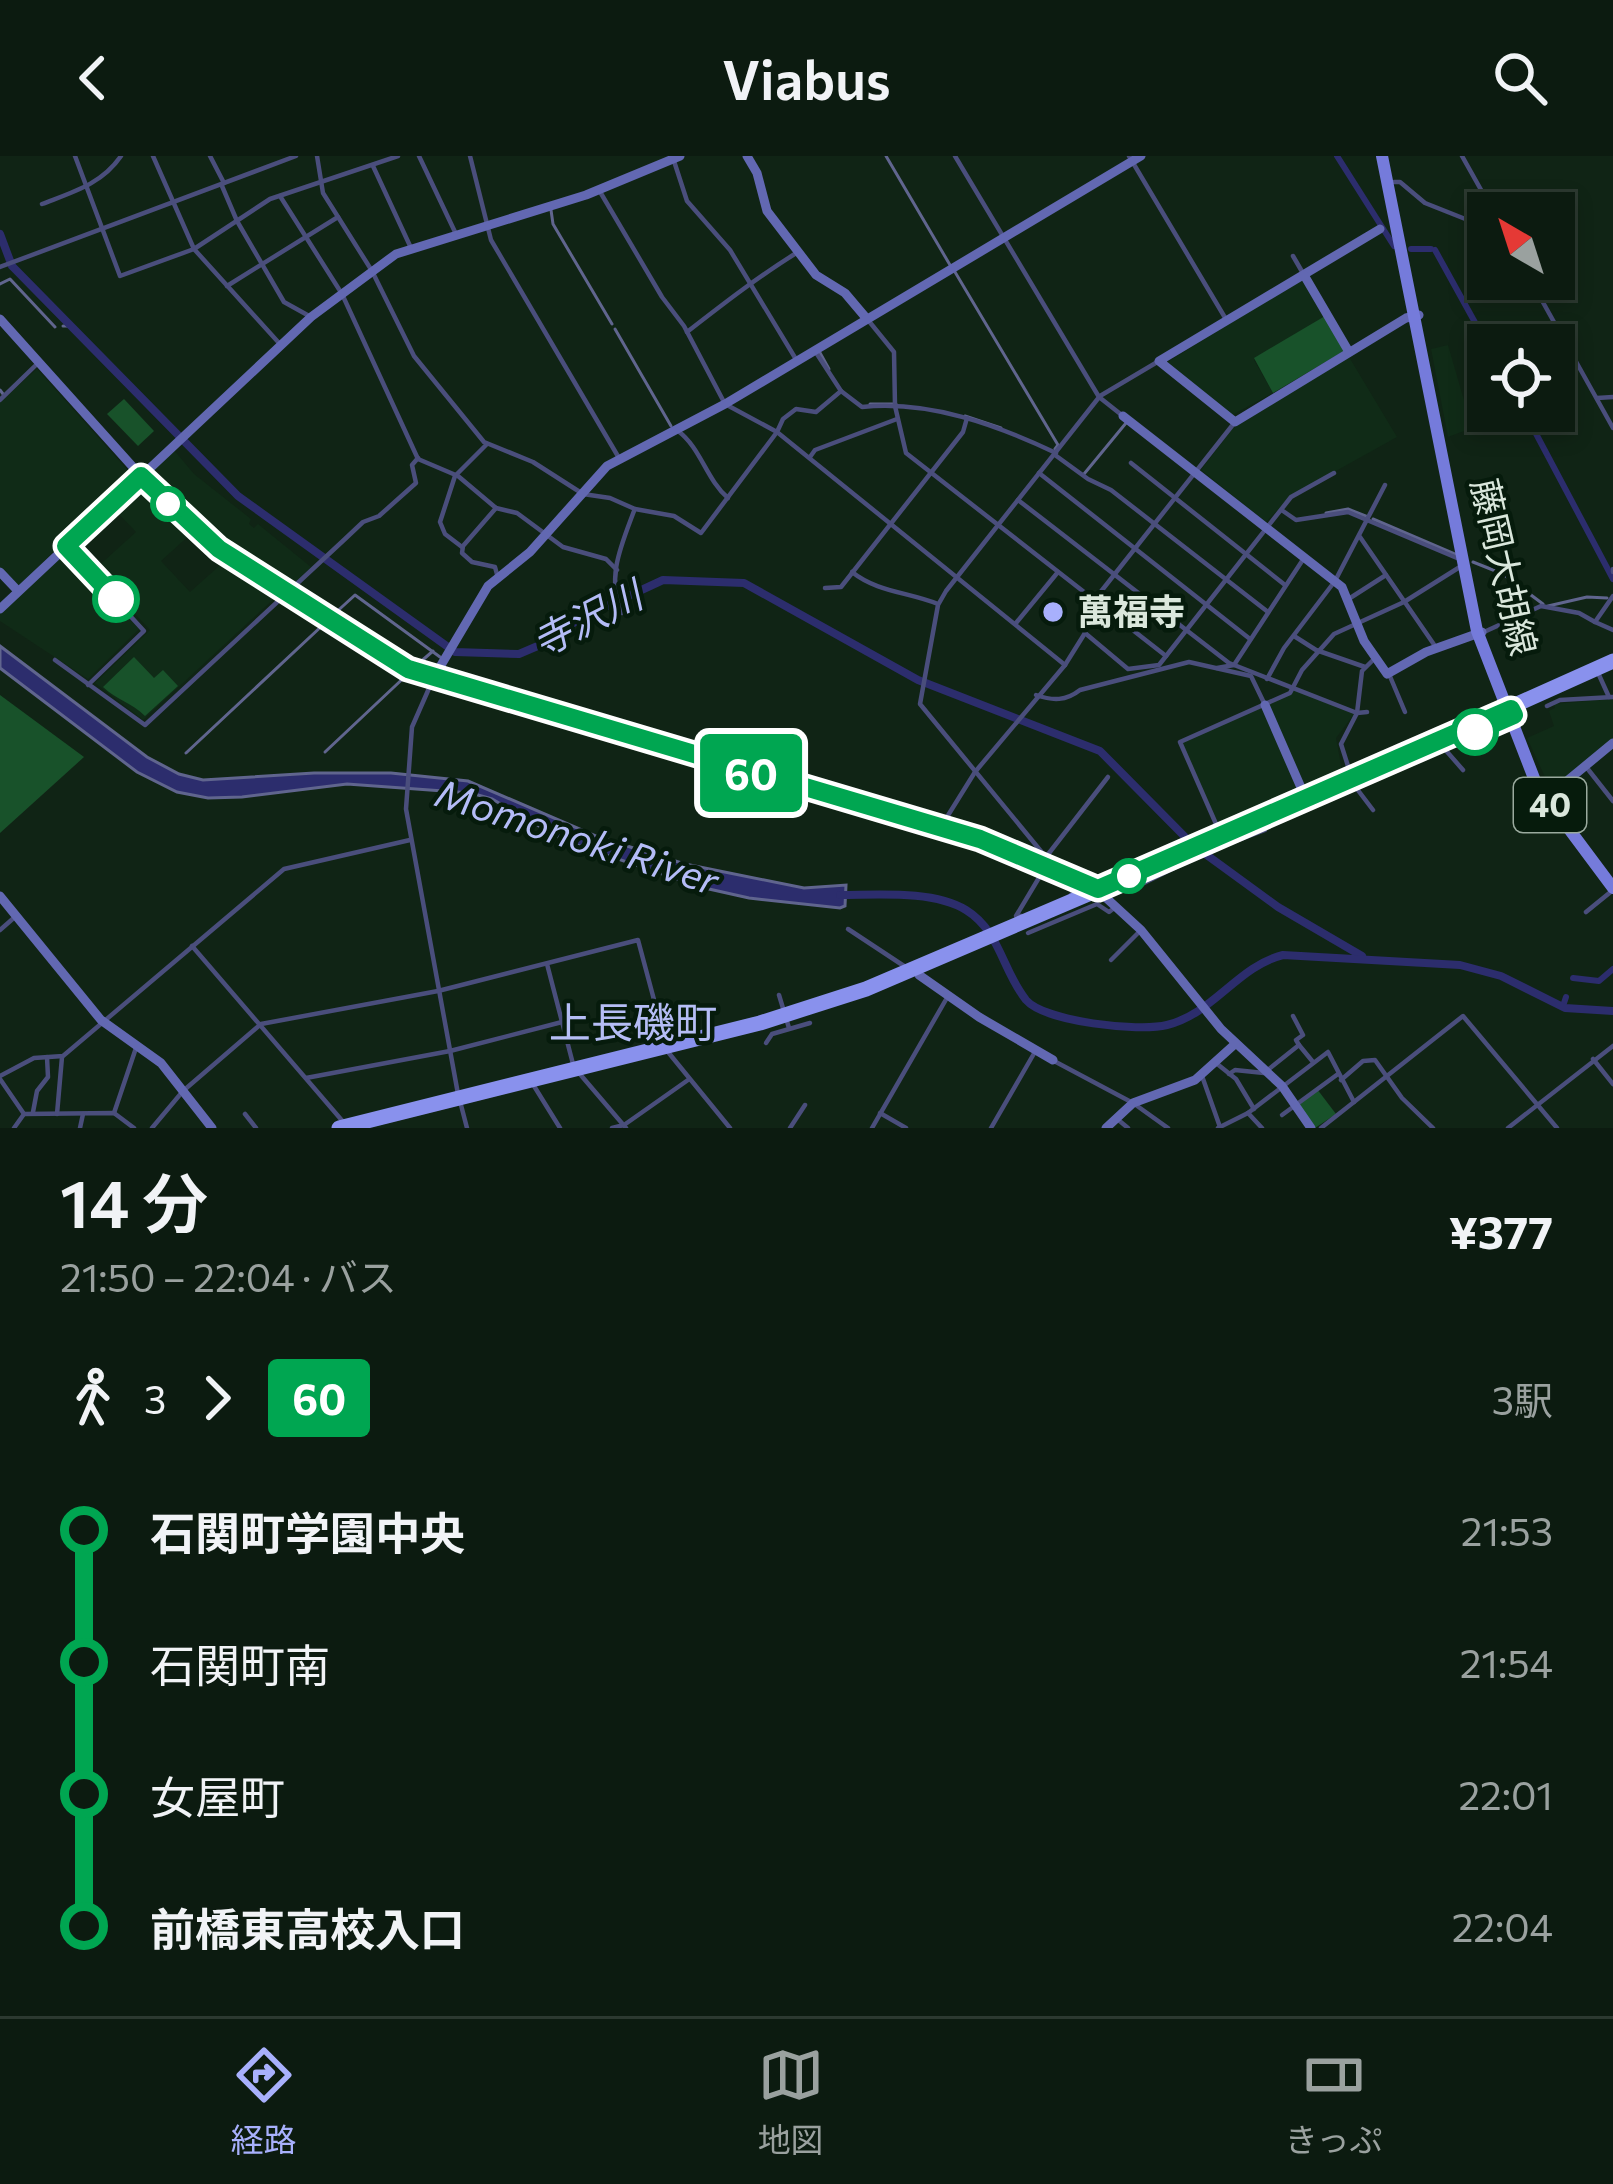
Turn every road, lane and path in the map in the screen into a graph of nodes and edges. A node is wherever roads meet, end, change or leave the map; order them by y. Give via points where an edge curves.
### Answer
1 (75, 156) edge
2 (121, 156) edge
3 (153, 156) edge
4 (210, 156) edge
5 (296, 156) edge
6 (317, 156) edge
7 (398, 156) edge
8 (419, 156) edge
9 (470, 156) edge
10 (747, 156) edge
11 (956, 156) edge
12 (1385, 156) edge
13 (1462, 156) edge
14 (677, 157) edge
15 (1134, 158) edge
16 (654, 160) edge
17 (372, 164) junction
18 (320, 182) junction
19 (1394, 182) junction
20 (223, 184) junction
21 (87, 187) junction
22 (599, 190) junction
23 (1482, 192) edge
24 (280, 196) junction
25 (173, 202) junction
26 (42, 204) dead end
27 (338, 217) junction
28 (1467, 219) edge
29 (236, 221) junction
30 (485, 226) junction
31 (1386, 226) junction
32 (102, 229) junction
33 (456, 234) junction
34 (306, 237) junction
35 (1003, 238) junction
36 (194, 248) junction
37 (411, 248) junction
38 (798, 252) junction
39 (1293, 256) dead end
40 (262, 264) junction
41 (2, 267) edge
42 (372, 272) junction
43 (1304, 275) junction
44 (750, 282) junction
45 (227, 286) junction
46 (342, 294) junction
47 (1542, 300) edge
48 (1417, 315) junction
49 (311, 316) junction
50 (867, 319) junction
51 (0, 320) edge
52 (1227, 321) junction
53 (687, 332) junction
54 (282, 346) junction
55 (815, 350) junction
56 (1349, 352) junction
57 (797, 361) junction
58 (1159, 361) junction
59 (37, 364) junction
60 (841, 391) junction
61 (1099, 397) junction
62 (1613, 397) edge
63 (1597, 398) junction
64 (0, 400) edge
65 (725, 404) junction
66 (895, 406) junction
67 (1123, 416) joint
68 (897, 418) junction
69 (967, 418) junction
70 (1235, 422) junction
71 (1613, 428) edge
72 (675, 429) junction
73 (777, 432) junction
74 (487, 445) junction
75 (1055, 454) junction
76 (810, 457) junction
77 (418, 458) junction
78 (619, 458) junction
79 (1131, 463) dead end
80 (1194, 471) junction
81 (931, 472) junction
82 (1334, 472) dead end
83 (1039, 473) junction
84 (141, 476) junction
85 (455, 476) junction
86 (1385, 485) dead end
87 (581, 493) junction
88 (1174, 497) junction
89 (728, 498) junction
90 (1018, 500) junction
91 (496, 508) junction
92 (634, 509) junction
93 (1282, 510) junction
94 (1370, 520) junction
95 (892, 522) junction
96 (1153, 524) junction
97 (999, 525) junction
98 (1267, 529) junction
99 (544, 535) junction
100 (1360, 537) junction
101 (66, 546) junction
102 (462, 548) junction
103 (1134, 548) junction
104 (1246, 554) junction
105 (1304, 558) junction
106 (1463, 562) junction
107 (617, 570) junction
108 (0, 572) edge
109 (852, 572) junction
110 (1058, 572) junction
111 (1114, 574) junction
112 (959, 575) junction
113 (1386, 575) junction
114 (498, 578) junction
115 (1226, 579) junction
116 (1335, 581) junction
117 (1285, 586) junction
118 (825, 588) dead end
119 (18, 591) junction
120 (286, 593) junction
121 (1613, 596) edge
122 (1094, 600) junction
123 (1347, 601) junction
124 (1404, 602) junction
125 (938, 604) junction
126 (1206, 604) junction
127 (0, 609) edge
128 (621, 611) dead end
129 (1268, 612) junction
130 (1355, 622) junction
131 (1595, 622) junction
132 (1016, 623) junction
133 (1186, 629) junction
134 (1613, 630) edge
135 (1480, 632) junction
136 (1085, 633) junction
137 (1294, 636) junction
138 (1250, 639) junction
139 (1437, 648) junction
140 (1318, 650) junction
141 (1166, 656) junction
142 (1376, 658) junction
143 (55, 660) dead end
144 (1065, 664) junction
145 (1234, 664) junction
146 (1159, 666) junction
147 (1365, 667) junction
148 (1216, 668) junction
149 (1609, 668) edge
150 (1390, 674) junction
151 (434, 677) junction
152 (1267, 679) junction
153 (88, 685) junction
154 (1293, 687) junction
155 (1036, 695) junction
156 (1611, 697) edge
157 (1265, 705) junction
158 (1547, 706) dead end
159 (1357, 712) junction
160 (1367, 712) dead end
161 (1405, 712) dead end
162 (1510, 713) junction
163 (1613, 743) edge
164 (1442, 746) junction
165 (1585, 766) junction
166 (1463, 770) dead end
167 (975, 772) junction
168 (1108, 777) dead end
169 (1353, 782) junction
170 (1550, 795) junction
171 (1306, 800) junction
172 (1613, 801) edge
173 (1373, 810) dead end
174 (940, 827) junction
175 (1265, 830) dead end
176 (410, 840) junction
177 (1201, 849) junction
178 (1047, 861) junction
179 (1144, 883) dead end
180 (1613, 885) edge
181 (1101, 893) junction
182 (0, 896) edge
183 (1586, 911) dead end
184 (16, 916) junction
185 (848, 929) dead end
186 (0, 930) edge
187 (1141, 930) junction
188 (192, 946) junction
189 (1111, 960) dead end
190 (547, 963) junction
191 (915, 973) junction
192 (438, 991) junction
193 (779, 995) dead end
194 (948, 996) junction
195 (1293, 1016) dead end
196 (103, 1022) junction
197 (562, 1022) junction
198 (787, 1022) junction
199 (810, 1023) dead end
200 (260, 1025) junction
201 (766, 1043) dead end
202 (137, 1044) junction
203 (1235, 1044) junction
204 (1299, 1045) junction
205 (1613, 1046) edge
206 (667, 1049) junction
207 (1036, 1050) junction
208 (450, 1051) junction
209 (62, 1057) junction
210 (47, 1058) junction
211 (1593, 1059) junction
212 (1053, 1060) joint
213 (1313, 1062) junction
214 (1216, 1063) junction
215 (577, 1071) junction
216 (1268, 1071) junction
217 (1229, 1073) junction
218 (1202, 1076) junction
219 (1386, 1076) junction
220 (0, 1077) edge
221 (1340, 1077) junction
222 (306, 1078) junction
223 (688, 1080) junction
224 (1613, 1084) edge
225 (534, 1086) junction
226 (1282, 1086) junction
227 (183, 1091) junction
228 (460, 1101) junction
229 (1354, 1102) junction
230 (1133, 1103) junction
231 (1537, 1104) junction
232 (805, 1105) dead end
233 (1295, 1105) junction
234 (1251, 1111) junction
235 (33, 1112) junction
236 (114, 1113) junction
237 (880, 1113) junction
238 (24, 1114) junction
239 (57, 1114) junction
240 (83, 1114) junction
241 (244, 1114) dead end
242 (1282, 1115) dead end
243 (1116, 1118) junction
244 (725, 1121) junction
245 (625, 1127) edge
246 (1219, 1127) edge
247 (14, 1128) edge
248 (80, 1128) edge
249 (134, 1128) edge
250 (152, 1128) edge
251 (212, 1128) edge
252 (256, 1128) edge
253 (349, 1128) edge
254 (467, 1128) edge
255 (560, 1128) edge
256 (612, 1128) edge
257 (716, 1128) edge
258 (730, 1128) edge
259 (790, 1128) edge
260 (872, 1128) edge
261 (906, 1128) edge
262 (991, 1128) edge
263 (1106, 1128) edge
264 (1127, 1128) edge
265 (1168, 1128) edge
266 (1262, 1128) edge
267 (1310, 1128) edge
268 (1321, 1128) edge
269 (1433, 1128) edge
270 (1508, 1128) edge
271 (1557, 1128) edge

1 - 21 street
2 - 21 street
3 - 25 street
4 - 20 street
5 - 20 street
6 - 18 street
7 - 17 street
8 - 33 street
9 - 30 street
10 - 38 street via 765,207
11 - 35 street
12 - 19 main road, 藤岡大胡線 / 40
12 - 31 main road, 40
13 - 23 street
14 - 16 street
14 - 44 street via 687,201
15 - 35 street
15 - 52 street
16 - 22 street
17 - 18 street
17 - 37 street
18 - 24 street
18 - 27 street
19 - 28 street
19 - 48 main road, 藤岡大胡線 / 40
20 - 25 street
20 - 29 street
21 - 26 street
21 - 32 street
22 - 30 street
22 - 53 street
24 - 29 street
24 - 34 street
25 - 32 street
25 - 36 street
27 - 34 street
27 - 42 street
29 - 36 street
29 - 40 street
30 - 33 street
30 - 78 street
31 - 43 street
31 - 48 main road, 40
32 - 36 street via 120,276
32 - 41 street
33 - 37 street
34 - 40 street
34 - 46 street
35 - 50 street
35 - 61 street
36 - 45 street
37 - 42 street
38 - 44 street
38 - 50 street
39 - 43 street
40 - 45 street
40 - 49 street via 284,302
42 - 46 street
42 - 74 street via 414,356
43 - 52 street
43 - 56 street
44 - 53 street
44 - 57 street
45 - 54 street
46 - 49 street
46 - 77 street
47 - 63 street
48 - 56 street
48 - 106 main road, 40
48 - 135 main road, 藤岡大胡線 / 40
49 - 54 street
50 - 55 street
50 - 66 street via 894,352
51 - 59 street
52 - 58 street
53 - 65 street
54 - 84 street
55 - 57 street
55 - 60 street
56 - 70 street
57 - 65 street
58 - 61 street
58 - 70 street
59 - 64 street
59 - 84 street
60 - 66 street via 862,407
60 - 73 street via 816,412 796,409
61 - 67 street
61 - 75 street
62 - 63 street
63 - 71 street
65 - 72 street
65 - 73 street
66 - 68 street
66 - 69 street
67 - 80 street
68 - 76 street
68 - 81 street via 906,452
69 - 75 street
69 - 81 street
70 - 80 street
72 - 78 street
72 - 89 street
73 - 76 street
73 - 89 street
74 - 85 street
74 - 87 street
75 - 83 street
75 - 96 street
76 - 95 street
77 - 85 street
77 - 120 street via 416,483
78 - 87 street
79 - 88 street
80 - 88 street
80 - 98 street
81 - 95 street
81 - 97 street
82 - 93 street
83 - 90 street
83 - 103 street
84 - 101 street
84 - 120 street via 205,538
85 - 91 street
85 - 102 street via 440,521
86 - 94 street
87 - 92 street
87 - 99 street
88 - 96 street
88 - 104 street
89 - 92 street via 701,532 674,516
90 - 97 street
90 - 111 street
91 - 99 street
91 - 102 street
92 - 107 street
93 - 94 street via 1296,520 1348,512
93 - 98 street
94 - 100 street
94 - 106 street
95 - 109 street
95 - 112 street
96 - 103 street
96 - 115 street
97 - 110 street
97 - 112 street
98 - 104 street
98 - 105 street
99 - 107 street
99 - 114 street
100 - 113 street
100 - 116 street
101 - 119 street
101 - 153 street via 144,631
102 - 114 street via 472,562 495,567
103 - 111 street
103 - 126 street
104 - 115 street
104 - 117 street
105 - 116 street
105 - 117 street
106 - 124 street
106 - 135 main road, 40
107 - 128 street via 613,592
108 - 119 street
109 - 118 street via 839,588
109 - 125 street via 872,587
110 - 122 street
110 - 132 street
111 - 122 street
111 - 133 street
112 - 125 street
112 - 132 street
113 - 123 street
113 - 124 street
114 - 151 street
115 - 126 street
115 - 129 street
116 - 123 street
116 - 137 street
117 - 129 street
119 - 127 street
120 - 151 street
120 - 153 street via 145,725
121 - 131 street
122 - 136 street via 1080,618
122 - 141 street
123 - 130 street
124 - 130 street
124 - 139 street
125 - 167 street via 920,690 924,711
126 - 133 street
126 - 138 street
129 - 138 street
130 - 140 street
130 - 142 street
131 - 134 street
131 - 135 street via 1541,606
132 - 144 street
133 - 141 street
133 - 145 street
135 - 139 street
135 - 162 main road, 40
136 - 144 street
136 - 146 street via 1128,669
137 - 140 street
137 - 152 street
138 - 145 street
139 - 150 street
140 - 147 street
140 - 154 street
141 - 146 street
142 - 147 street
142 - 150 street
143 - 153 street
144 - 155 street
145 - 148 street
145 - 152 street
146 - 148 street
146 - 155 street via 1069,698
147 - 159 street
148 - 157 street via 1251,676
149 - 156 street
149 - 162 highway
150 - 161 street
151 - 174 street
151 - 176 street via 412,728
152 - 154 street
154 - 157 street
154 - 159 street
155 - 167 street
156 - 158 street
157 - 171 street
157 - 177 street via 1180,742
159 - 160 street
159 - 169 street via 1342,744
162 - 164 highway
162 - 169 highway
162 - 170 main road, 40
162 - 180 main road, 40 via 1545,799
163 - 165 street
164 - 166 street
164 - 169 highway
165 - 170 street
165 - 172 street
167 - 174 street
167 - 178 street
168 - 178 street
169 - 171 highway
169 - 173 street
169 - 177 highway
170 - 180 main road, 40
171 - 177 highway
174 - 178 street
175 - 177 street
176 - 188 street via 284,868
176 - 192 street
177 - 179 street
177 - 181 highway
177 - 181 street via 1093,875
178 - 181 street
178 - 181 street via 1016,916 1073,893
180 - 183 street
181 - 187 street
181 - 191 highway
182 - 184 street
184 - 186 street
184 - 196 street
185 - 191 street
187 - 189 street
187 - 203 street
188 - 196 street
188 - 200 street
190 - 192 street
190 - 197 street
190 - 206 street via 638,940
191 - 194 street
191 - 198 highway
192 - 200 street
192 - 208 street
193 - 198 street
194 - 207 street
194 - 237 street
195 - 204 street
196 - 202 street
196 - 209 street
197 - 208 street
197 - 215 street
198 - 199 street
198 - 201 street
198 - 206 highway
200 - 222 street
200 - 227 street
202 - 227 street
202 - 236 street
203 - 214 street
203 - 216 street
204 - 213 street
204 - 216 street
205 - 211 street
206 - 215 highway
206 - 223 street
207 - 212 street
207 - 262 street
208 - 222 street
208 - 228 street
209 - 210 street
209 - 239 street
210 - 220 street
210 - 235 street
211 - 224 street
211 - 231 street
212 - 230 street
213 - 221 street via 1328,1052
213 - 226 street
214 - 217 street
214 - 218 street
215 - 225 highway
215 - 228 highway
215 - 245 street
216 - 217 street
216 - 226 street
217 - 234 street
218 - 230 street
218 - 246 street
219 - 221 street via 1375,1060
219 - 229 street
219 - 231 street via 1463,1016
219 - 269 street
220 - 238 street
221 - 229 street
221 - 233 street
222 - 253 street
223 - 244 street
223 - 245 street
225 - 228 highway
225 - 255 street
226 - 233 street
226 - 234 street
227 - 250 street
227 - 251 street
228 - 253 highway
228 - 254 street
229 - 268 street
230 - 243 street
230 - 265 street
231 - 270 street
231 - 271 street
232 - 259 street
233 - 242 street
233 - 267 street
234 - 246 street
234 - 266 street
235 - 238 street
235 - 239 street
236 - 240 street
236 - 249 street
237 - 260 street
237 - 261 street
238 - 247 street
239 - 240 street
240 - 248 street
241 - 252 street
243 - 263 street
243 - 264 street
244 - 257 street
244 - 258 street
245 - 256 street

